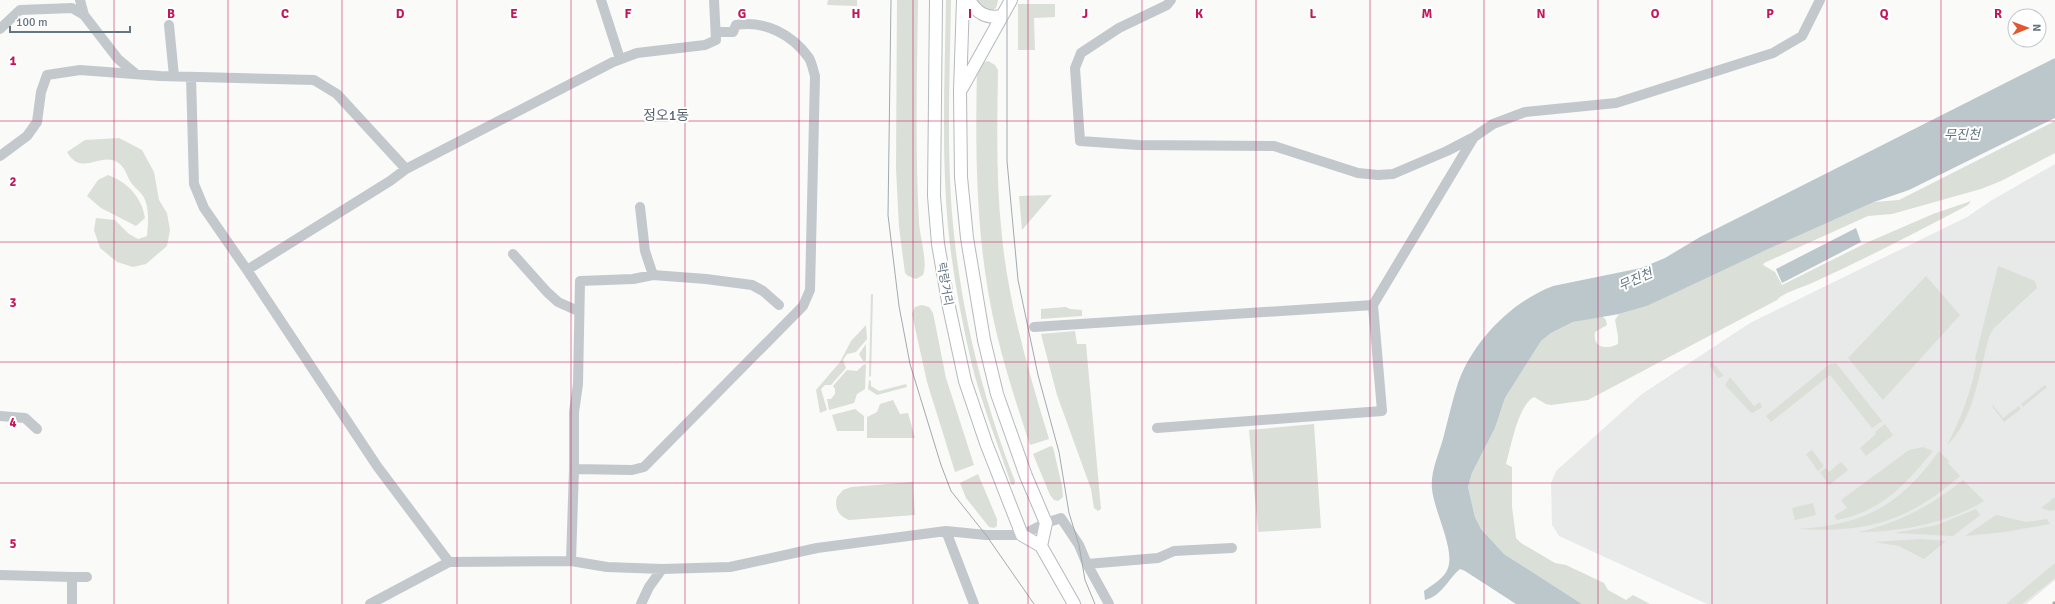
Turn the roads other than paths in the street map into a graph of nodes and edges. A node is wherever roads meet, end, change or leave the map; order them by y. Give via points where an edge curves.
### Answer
1 (80, 0) edge
2 (601, 0) edge
3 (714, 0) edge
4 (936, 0) edge
5 (963, 0) edge
6 (969, 0) edge
7 (1011, 0) edge
8 (1171, 0) edge
9 (1820, 0) edge
10 (84, 15) junction
11 (1002, 16) junction
12 (169, 25) dead end
13 (0, 29) edge
14 (716, 32) junction
15 (620, 59) junction
16 (136, 74) junction
17 (174, 76) junction
18 (191, 77) junction
19 (960, 91) junction
20 (1474, 137) junction
21 (0, 156) edge
22 (406, 169) junction
23 (640, 207) dead end
24 (513, 254) dead end
25 (247, 270) junction
26 (653, 275) junction
27 (779, 305) dead end
28 (1373, 305) junction
29 (578, 311) junction
30 (1034, 327) dead end
31 (0, 416) edge
32 (1157, 428) dead end
33 (37, 429) dead end
34 (574, 469) junction
35 (1046, 523) junction
36 (946, 531) junction
37 (1022, 535) junction
38 (1042, 546) junction
39 (1232, 548) dead end
40 (571, 561) junction
41 (449, 562) junction
42 (1087, 564) junction
43 (662, 569) junction
44 (0, 575) edge
45 (72, 577) junction
46 (87, 577) dead end
47 (72, 604) edge
48 (370, 604) edge
49 (641, 604) edge
50 (974, 604) edge
51 (1074, 604) edge
52 (1108, 604) edge

1 - 10 street
2 - 15 street
3 - 14 street
4 - 37 main road, 락랑거리 via 934,196 938,244 965,380 986,443
5 - 19 main road
6 - 11 main road via 984,16
7 - 11 main road
8 - 20 street via 1167,5 1119,28 1080,53 1075,68 1080,140 1138,145 1274,146 1351,171 1378,175 1393,174
9 - 20 street via 1802,36 1773,53 1616,103 1525,112 1493,124
10 - 13 street via 72,8 20,10
10 - 16 street via 118,58
11 - 19 main road
12 - 17 street
14 - 15 street via 716,40 705,45 637,53
14 - 34 street via 730,33 736,25 742,24 773,28 792,40 809,59 815,76 810,290 803,306 644,467 632,470
15 - 22 street
16 - 17 street
16 - 21 street via 80,70 47,76 41,92 37,122 27,136
17 - 18 street
18 - 22 street via 314,80 337,94
18 - 25 street via 194,184 204,208
19 - 35 main road via 961,177 967,238 984,340 997,394 1026,476
20 - 28 street
22 - 25 street
23 - 26 street via 645,250
24 - 29 street via 552,297
25 - 41 street via 378,466
26 - 27 street via 752,285
26 - 29 street via 633,279 580,281
28 - 30 street
28 - 32 street via 1382,412
29 - 34 street
31 - 33 street via 25,418
34 - 40 street
35 - 37 street
35 - 38 main road
35 - 42 street via 1061,518 1079,545
36 - 37 street
36 - 43 street via 817,548 730,567
36 - 50 street
37 - 38 main road
38 - 51 main road
39 - 42 street via 1174,551 1158,558
40 - 41 street
40 - 43 street via 607,567
41 - 48 street
42 - 52 street
43 - 49 street
44 - 45 street
45 - 46 street
45 - 47 street

